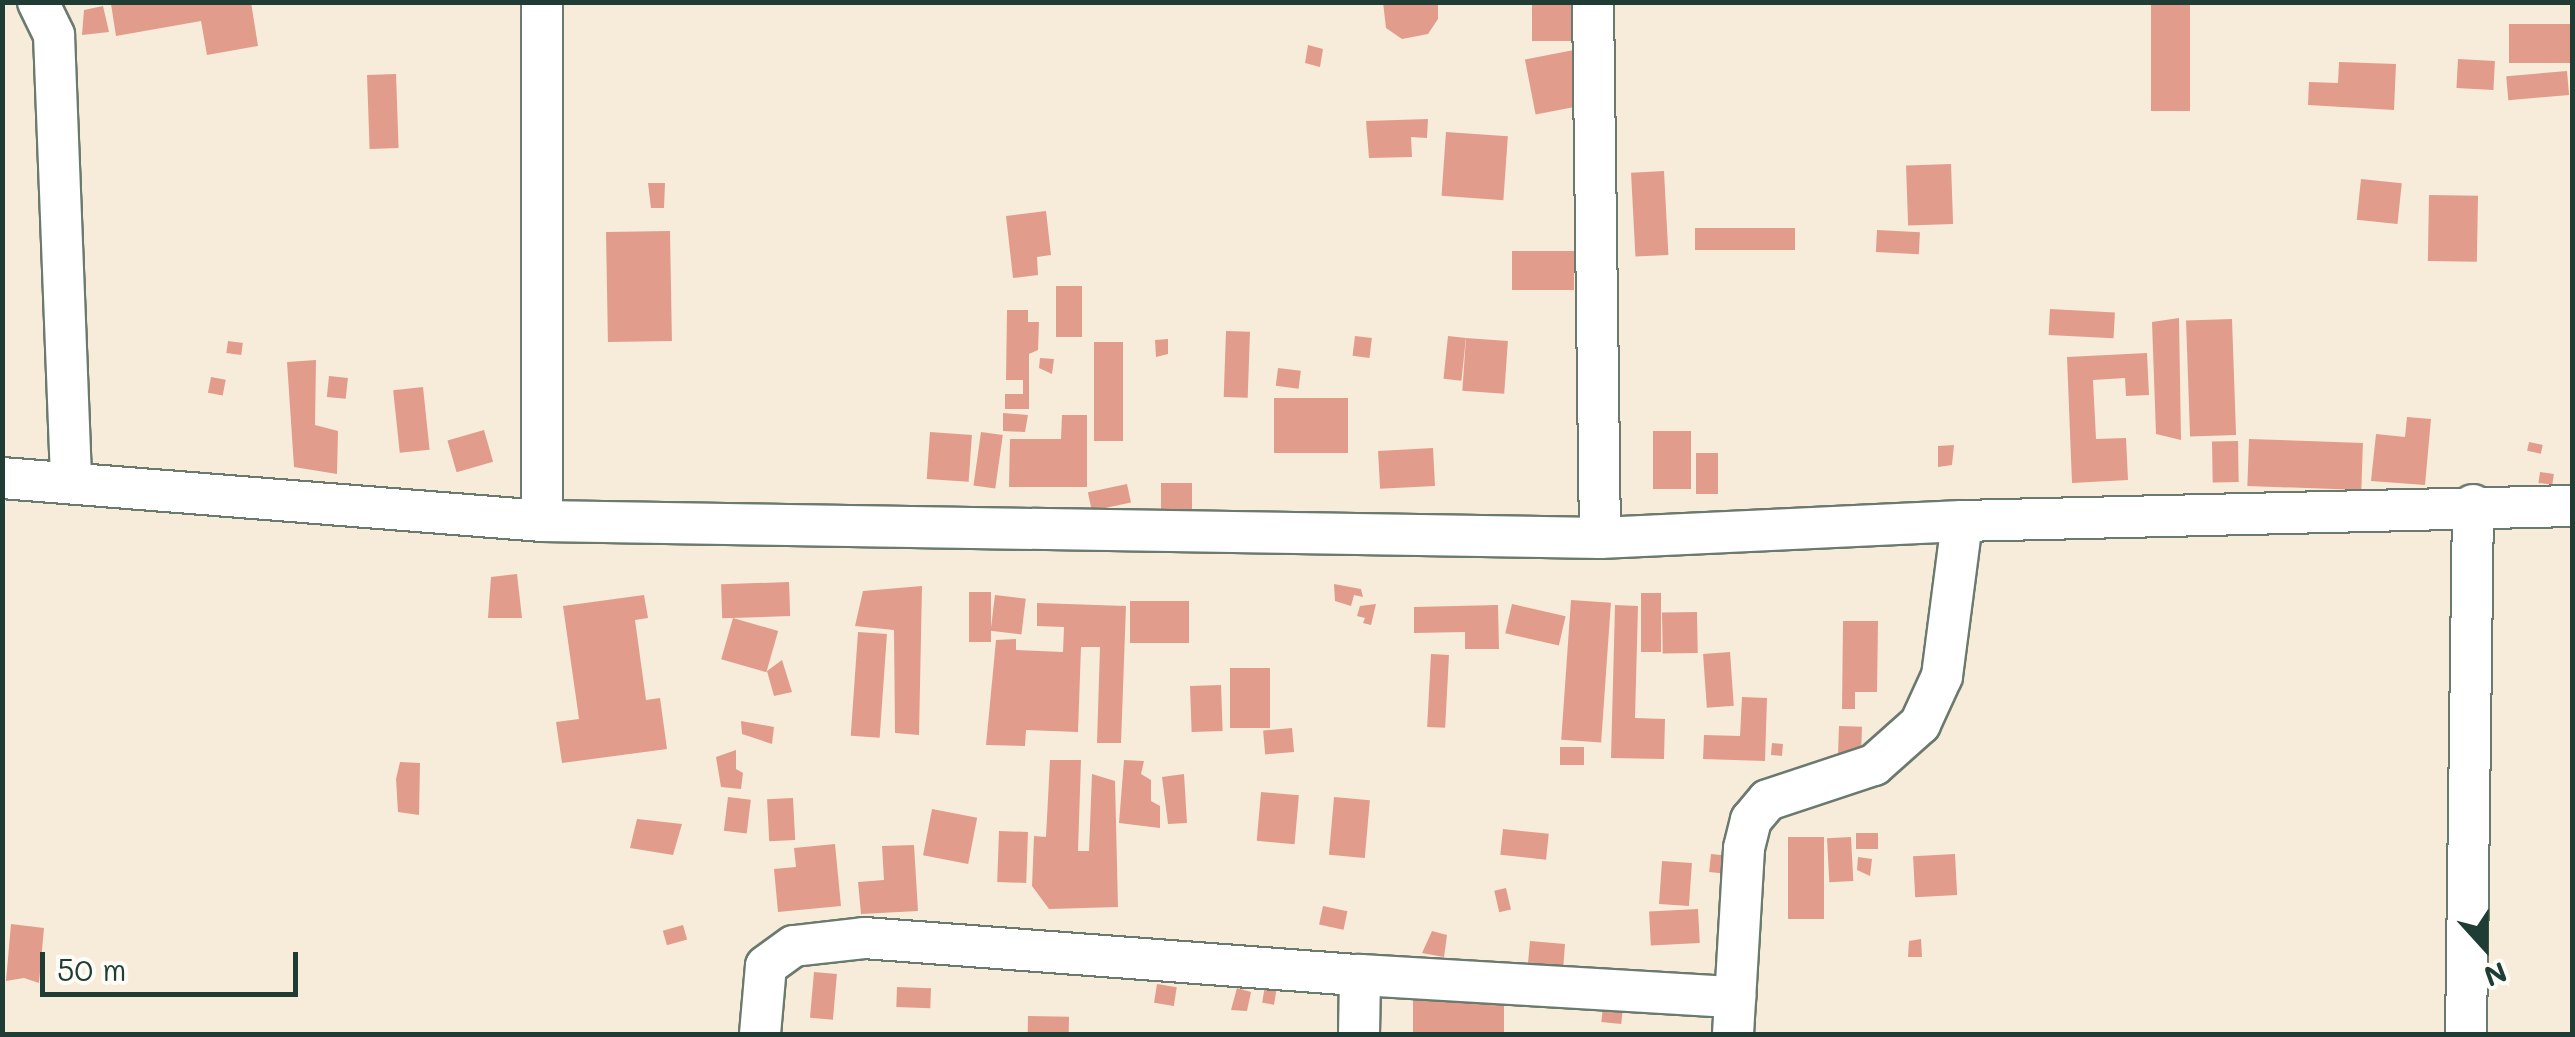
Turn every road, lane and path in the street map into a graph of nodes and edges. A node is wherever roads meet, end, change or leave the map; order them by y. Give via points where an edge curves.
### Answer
1 (38, 2) edge
2 (542, 2) edge
3 (1593, 2) edge
4 (2, 478) edge
5 (71, 484) junction
6 (2473, 505) junction
7 (2572, 506) edge
8 (542, 521) junction
9 (1962, 521) junction
10 (1600, 538) junction
11 (1360, 975) junction
12 (1734, 1016) edge
13 (760, 1034) edge
14 (1359, 1034) edge
15 (2466, 1034) edge

1 - 5 street via 54,34
2 - 8 street
3 - 10 street
4 - 5 street
5 - 8 street
6 - 7 street
6 - 9 street
6 - 15 street
8 - 10 street
9 - 10 street
9 - 12 street via 1942,676 1920,724 1874,765 1768,800 1752,820 1744,848
11 - 12 street
11 - 13 street via 864,938 794,946 766,966
11 - 14 street

